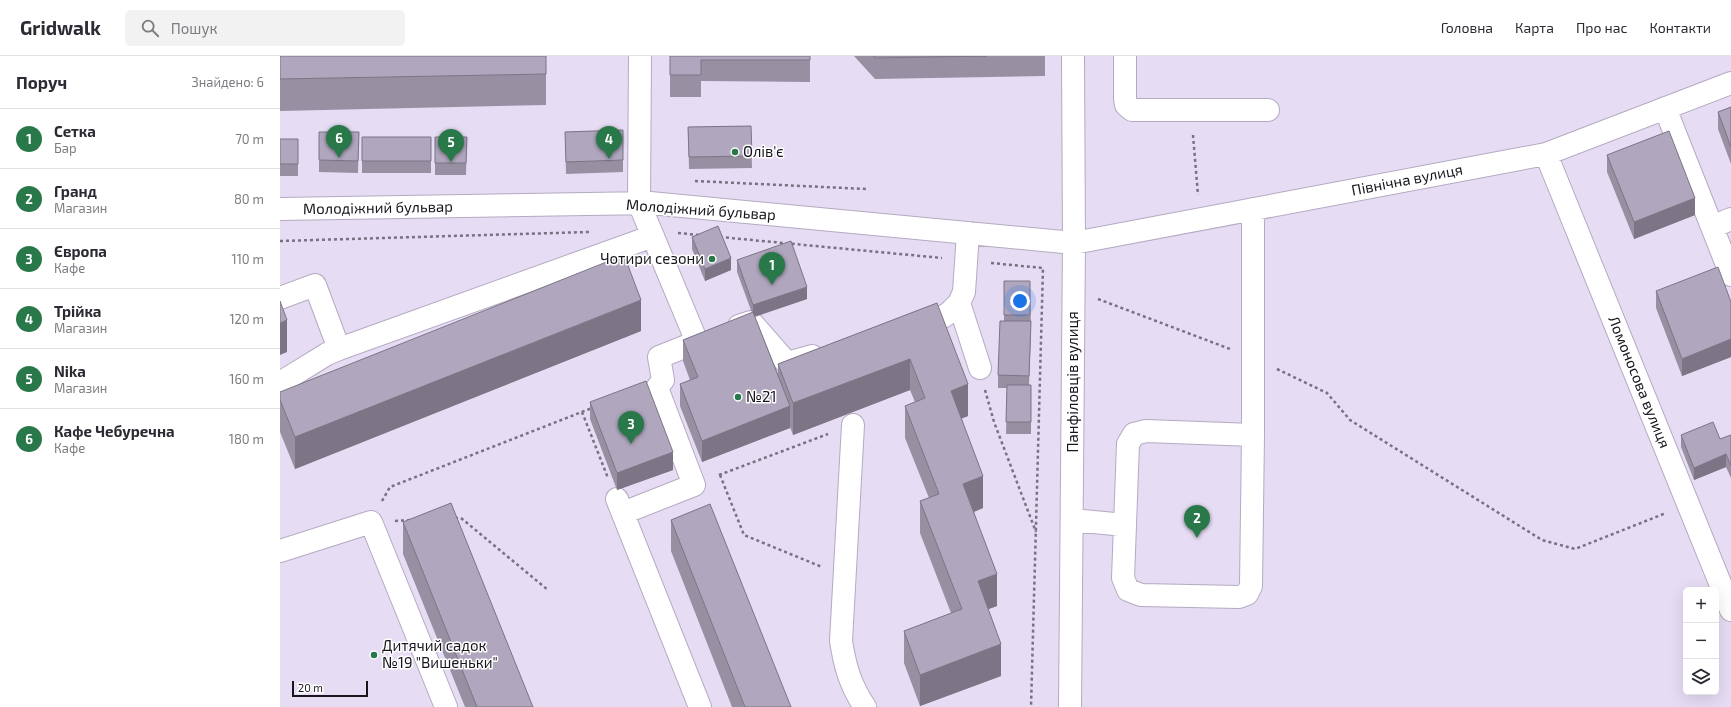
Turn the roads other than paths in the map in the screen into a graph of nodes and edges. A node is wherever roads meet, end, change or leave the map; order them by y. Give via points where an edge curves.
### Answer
1 (640, 56) edge
2 (1073, 56) edge
3 (1125, 56) edge
4 (1731, 83) edge
5 (1666, 108) junction
6 (1268, 110) dead end
7 (1546, 154) junction
8 (639, 203) junction
9 (280, 209) edge
10 (1253, 209) junction
11 (1722, 223) edge
12 (968, 233) junction
13 (653, 236) junction
14 (1074, 243) junction
15 (1731, 275) edge
16 (280, 298) edge
17 (959, 303) junction
18 (892, 333) edge
19 (697, 342) junction
20 (339, 349) junction
21 (832, 350) edge
22 (980, 368) road end
23 (280, 383) edge
24 (853, 425) road end
25 (1252, 435) junction
26 (1072, 520) junction
27 (1125, 525) junction
28 (280, 551) edge
29 (1723, 565) edge
30 (1731, 610) edge
31 (446, 707) edge
32 (700, 707) edge
33 (864, 707) edge
34 (1070, 707) edge

1 - 8 street
2 - 14 street, Панфіловців вулиця
3 - 6 street via 1126,106 1132,110
4 - 5 street, Північна вулиця
5 - 7 street, Північна вулиця
5 - 11 street
7 - 10 street, Північна вулиця
7 - 29 street, Ломоносова вулиця via 1688,504
8 - 9 street, Молодіжний бульвар
8 - 12 street, Молодіжний бульвар
8 - 13 street
10 - 14 street, Північна вулиця
10 - 25 street
11 - 15 street
12 - 14 street, Молодіжний бульвар
12 - 17 street via 964,292
13 - 19 street
13 - 20 street
14 - 26 street, Панфіловців вулиця
16 - 20 street via 315,285
17 - 18 street via 938,320
17 - 22 street
19 - 21 street via 751,322 786,363
19 - 32 street via 659,357 663,380 657,388 694,485 620,506
20 - 23 street
24 - 33 street via 841,640 845,667
25 - 27 street via 1146,431 1134,434 1128,444
25 - 27 street via 1251,586 1247,594 1239,597 1141,595 1128,590 1123,578
26 - 27 street
26 - 34 street, Панфіловців вулиця
28 - 31 street via 371,522
29 - 30 street, Ломоносова вулиця

